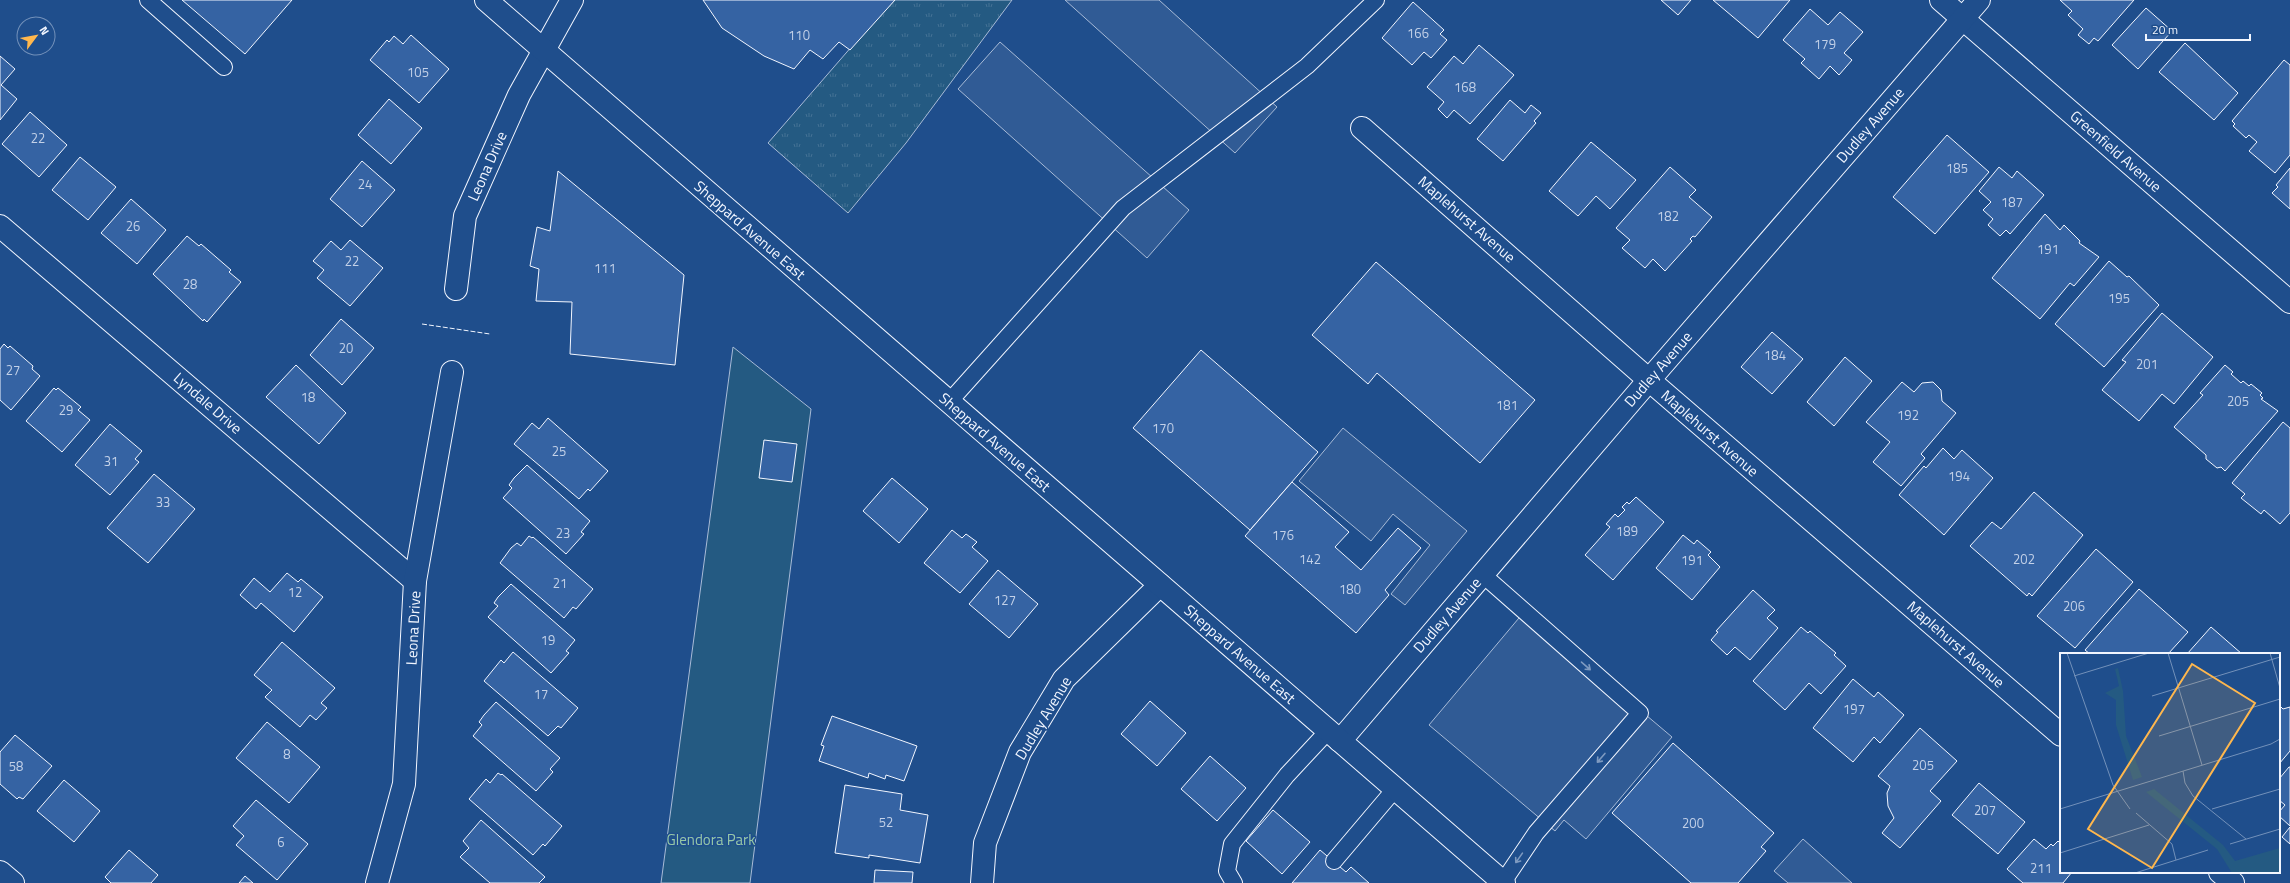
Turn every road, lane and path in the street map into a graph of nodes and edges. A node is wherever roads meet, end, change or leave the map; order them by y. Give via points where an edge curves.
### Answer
1 (148, 0) edge
2 (486, 0) edge
3 (572, 0) edge
4 (1376, 0) edge
5 (1941, 0) edge
6 (1979, 0) edge
7 (1962, 18) junction
8 (543, 50) junction
9 (224, 67) dead end
10 (1362, 128) dead end
11 (0, 226) edge
12 (456, 289) dead end
13 (2290, 302) edge
14 (452, 372) dead end
15 (1649, 380) junction
16 (949, 402) junction
17 (1482, 574) junction
18 (415, 581) junction
19 (1160, 585) junction
20 (2060, 734) edge
21 (1334, 736) junction
22 (1395, 789) junction
23 (1334, 862) dead end
24 (0, 872) edge
25 (2221, 873) edge
26 (1504, 882) edge
27 (13, 883) edge
28 (378, 883) edge
29 (982, 883) edge
30 (1234, 883) edge
31 (2233, 883) edge

1 - 9 lane
2 - 8 street, Sheppard Avenue East
3 - 8 street, Leona Drive
4 - 16 lane via 1307,66 1123,208
5 - 7 street, Greenfield Avenue
6 - 7 street, Dudley Avenue
7 - 13 street, Greenfield Avenue
7 - 15 street, Dudley Avenue
8 - 12 street, Leona Drive via 519,95 465,216
8 - 16 street, Sheppard Avenue East
10 - 15 street, Maplehurst Avenue
11 - 18 street, Lyndale Drive
14 - 18 street, Leona Drive
15 - 17 street, Dudley Avenue
15 - 20 street, Maplehurst Avenue
16 - 19 street, Sheppard Avenue East
17 - 21 street, Dudley Avenue
17 -> 26 lane via 1640,713 1536,833
18 - 28 street, Leona Drive via 404,784
19 - 21 street, Sheppard Avenue East
19 - 29 street, Dudley Avenue via 1064,679 1020,752 985,843
21 - 22 street, Sheppard Avenue East
21 - 30 lane via 1287,775 1232,844 1227,871
22 - 23 lane
22 - 26 street, Sheppard Avenue East
24 - 27 street
25 - 31 street

